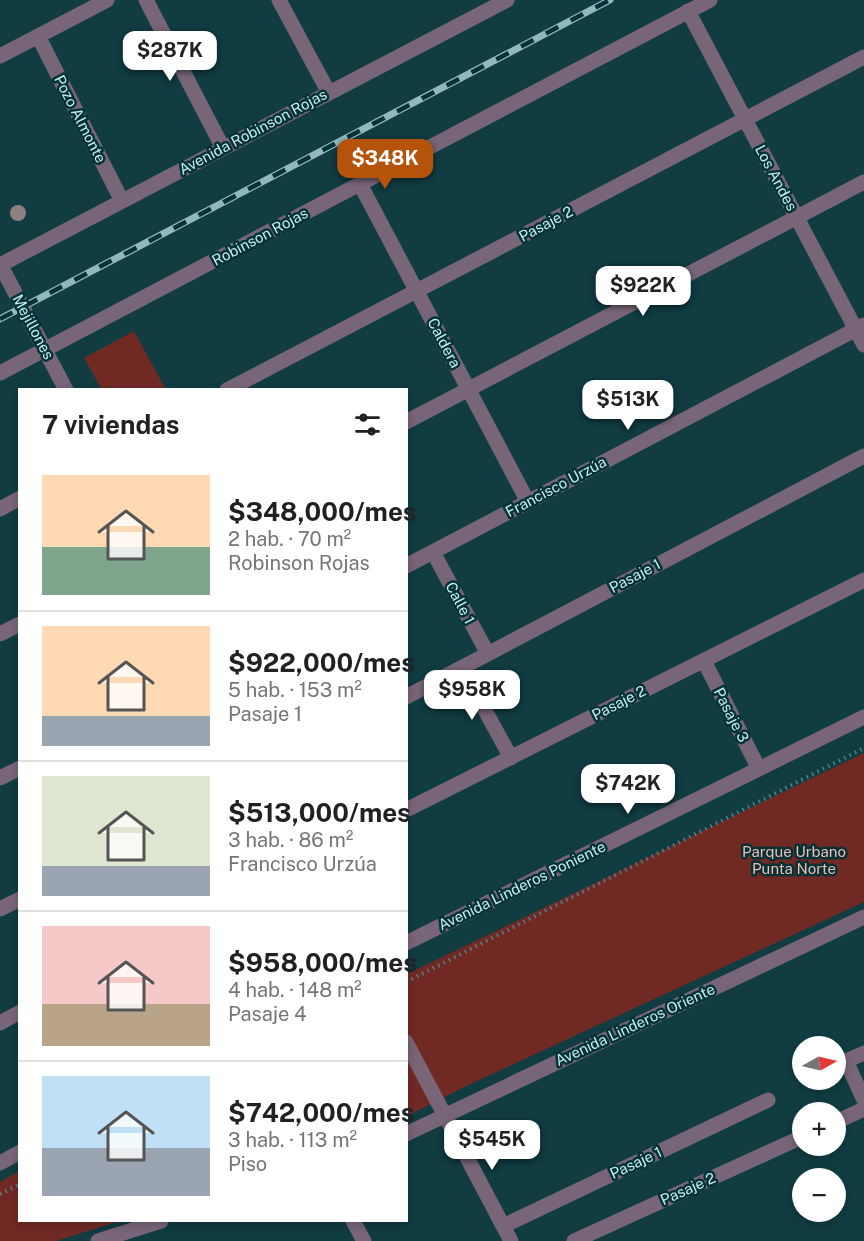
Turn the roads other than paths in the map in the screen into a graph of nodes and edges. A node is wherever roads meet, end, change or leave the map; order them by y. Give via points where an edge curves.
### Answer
1 (107, 0) edge
2 (146, 0) edge
3 (279, 0) edge
4 (507, 0) edge
5 (710, 0) edge
6 (688, 12) junction
7 (38, 36) junction
8 (0, 56) edge
9 (864, 57) edge
10 (329, 93) junction
11 (745, 119) junction
12 (223, 148) junction
13 (864, 182) edge
14 (360, 184) junction
15 (122, 201) junction
16 (797, 218) junction
17 (0, 265) edge
18 (417, 291) junction
19 (860, 328) edge
20 (864, 345) edge
21 (45, 350) junction
22 (0, 373) edge
23 (65, 388) edge
24 (231, 388) edge
25 (469, 389) junction
26 (408, 421) edge
27 (864, 456) edge
28 (18, 499) edge
29 (528, 502) junction
30 (0, 508) edge
31 (433, 552) junction
32 (408, 565) edge
33 (864, 580) edge
34 (18, 625) edge
35 (0, 634) edge
36 (488, 654) junction
37 (704, 661) junction
38 (462, 668) junction
39 (408, 696) edge
40 (864, 717) edge
41 (511, 758) junction
42 (18, 769) edge
43 (759, 769) junction
44 (0, 778) edge
45 (408, 809) edge
46 (18, 900) edge
47 (0, 909) edge
48 (864, 917) edge
49 (408, 942) edge
50 (18, 1013) edge
51 (0, 1023) edge
52 (408, 1046) edge
53 (864, 1053) edge
54 (768, 1100) dead end
55 (863, 1109) edge
56 (445, 1115) junction
57 (846, 1117) edge
58 (408, 1133) edge
59 (792, 1142) edge
60 (18, 1153) edge
61 (0, 1163) edge
62 (158, 1222) edge
63 (354, 1222) edge
64 (503, 1226) junction
65 (98, 1241) edge
66 (364, 1241) edge
67 (511, 1241) edge
68 (574, 1241) edge

1 - 7 street
2 - 12 street
3 - 10 street
4 - 10 street, Avenida Robinson Rojas
5 - 6 street, Robinson Rojas
6 - 11 street, Los Andes
6 - 14 street, Robinson Rojas
7 - 8 street
7 - 15 street, Pozo Almonte
9 - 11 street, Pasaje 2
10 - 12 street, Avenida Robinson Rojas
11 - 16 street, Los Andes
11 - 18 street, Pasaje 2
12 - 15 street, Avenida Robinson Rojas
13 - 16 street
14 - 18 street, Caldera
14 - 21 street, Robinson Rojas
15 - 17 street, Avenida Robinson Rojas
16 - 19 street, Los Andes
16 - 25 street
17 - 21 street, Mejillones
18 - 24 street, Pasaje 2
18 - 25 street, Caldera
19 - 20 street, Los Andes
19 - 29 street, Francisco Urzúa
21 - 22 street, Robinson Rojas
21 - 23 street, Mejillones
25 - 26 street
25 - 29 street, Caldera
27 - 36 street, Pasaje 1
28 - 30 street
29 - 31 street, Francisco Urzúa
31 - 32 street, Francisco Urzúa
31 - 36 street, Calle 1
33 - 37 street, Pasaje 2
34 - 35 street
36 - 38 street, Pasaje 1
37 - 41 street, Pasaje 2
37 - 43 street, Pasaje 3
38 - 39 street, Pasaje 1
38 - 41 street
40 - 43 street, Avenida Linderos Poniente
41 - 45 street, Pasaje 2
42 - 44 street
43 - 49 street, Avenida Linderos Poniente
46 - 47 street
48 - 56 street, Avenida Linderos Oriente
50 - 51 street
52 - 56 street
53 - 55 street via 846,1061
54 - 64 street, Pasaje 1
55 - 57 street
56 - 58 street, Avenida Linderos Oriente
56 - 64 street
59 - 68 street, Pasaje 2
60 - 61 street
62 - 65 street
63 - 66 street
64 - 67 street

